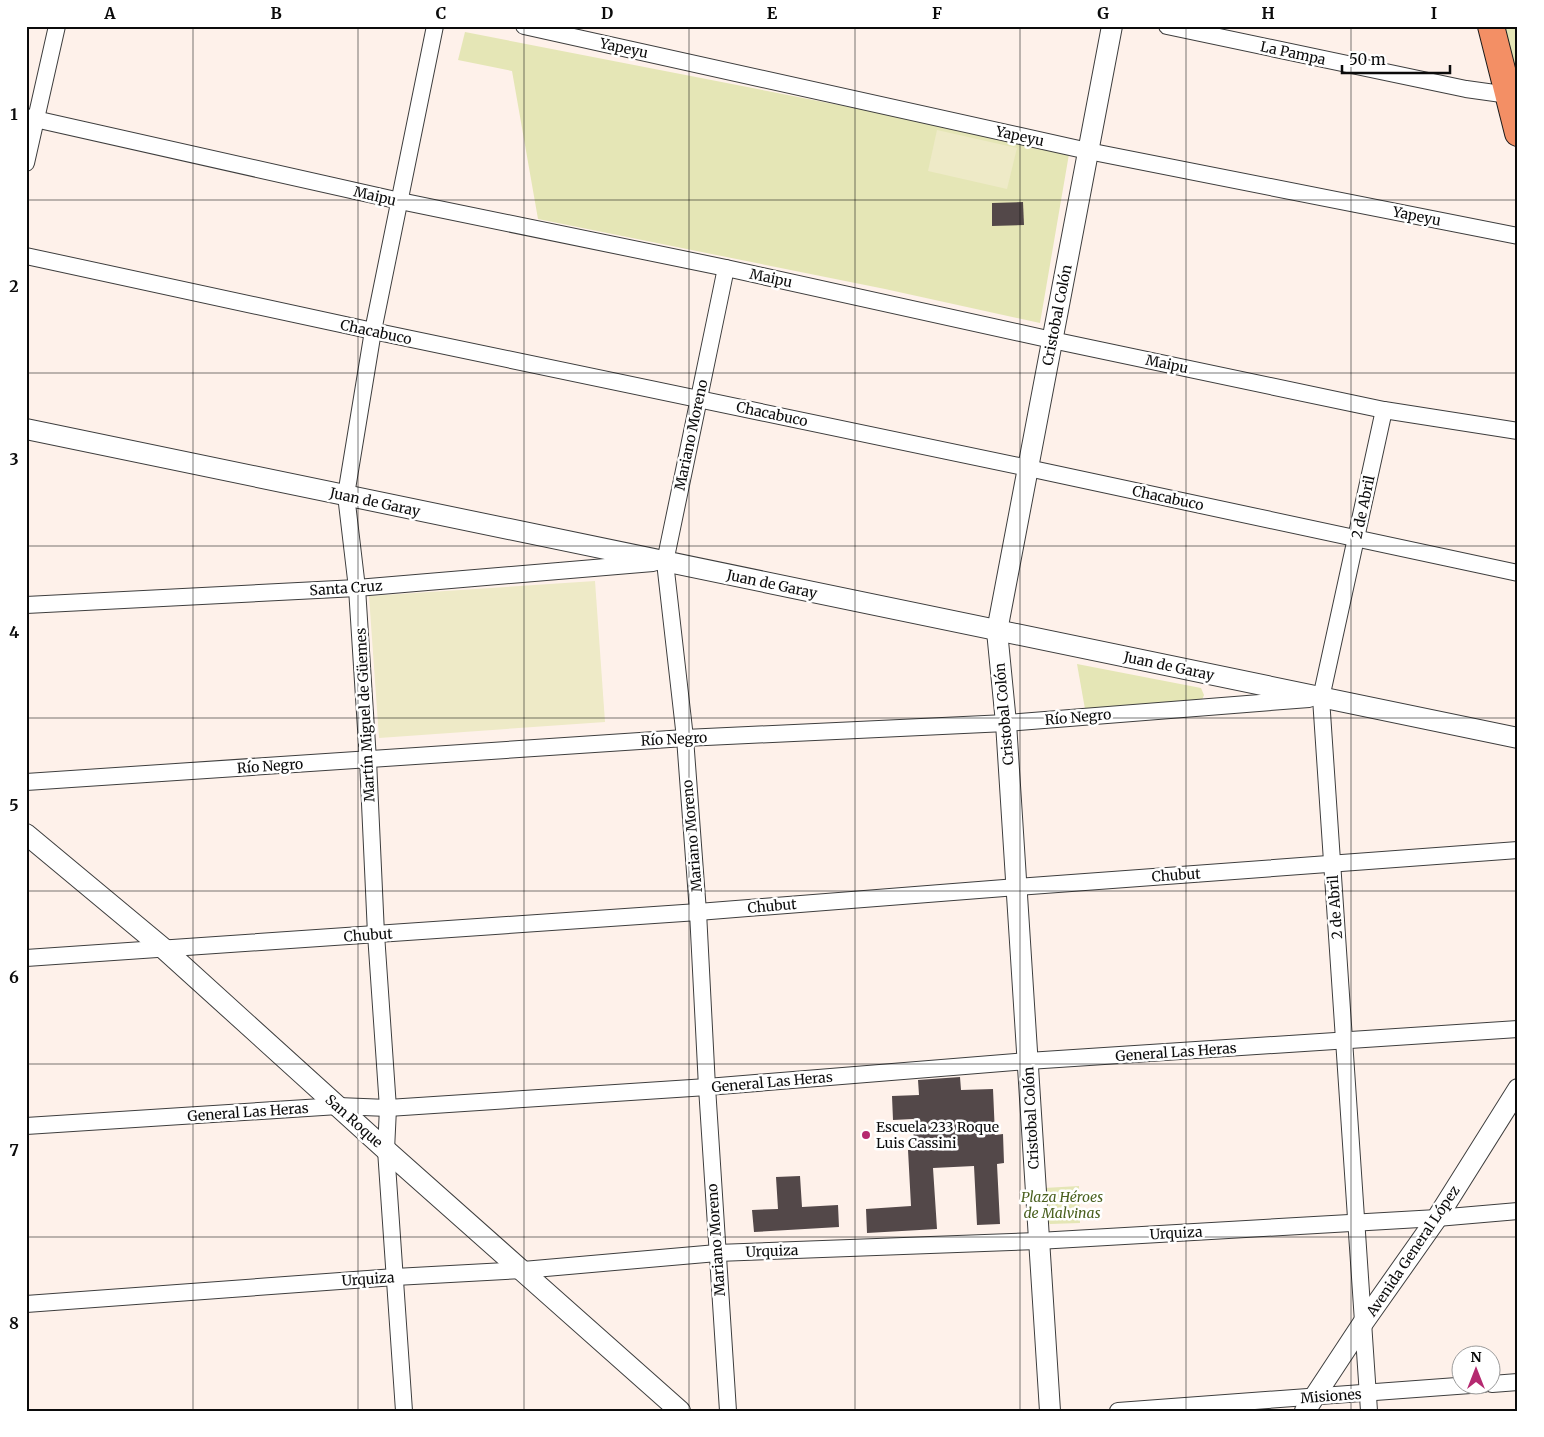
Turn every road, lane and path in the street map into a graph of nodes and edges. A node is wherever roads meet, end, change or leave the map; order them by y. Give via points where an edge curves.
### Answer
1 (57, 26) edge
2 (435, 26) edge
3 (524, 26) edge
4 (1112, 26) edge
5 (1167, 26) edge
6 (1491, 26) edge
7 (1509, 95) junction
8 (31, 118) edge
9 (1518, 133) edge
10 (1088, 151) junction
11 (26, 163) edge
12 (400, 201) junction
13 (1518, 236) edge
14 (26, 256) edge
15 (726, 268) junction
16 (373, 331) junction
17 (1052, 340) junction
18 (699, 399) junction
19 (1384, 410) junction
20 (26, 429) edge
21 (1518, 432) edge
22 (1028, 468) junction
23 (346, 495) junction
24 (1356, 539) junction
25 (665, 562) junction
26 (1518, 573) edge
27 (357, 588) junction
28 (26, 605) edge
29 (997, 630) junction
30 (1322, 698) junction
31 (1006, 723) junction
32 (684, 738) junction
33 (1518, 738) edge
34 (368, 760) junction
35 (26, 782) edge
36 (26, 834) edge
37 (1518, 850) edge
38 (1332, 864) junction
39 (1016, 887) junction
40 (698, 912) junction
41 (376, 934) junction
42 (163, 948) junction
43 (26, 958) edge
44 (1518, 1030) edge
45 (1344, 1041) junction
46 (1028, 1061) junction
47 (707, 1087) junction
48 (1518, 1089) edge
49 (338, 1106) junction
50 (388, 1108) junction
51 (26, 1126) edge
52 (386, 1150) junction
53 (1518, 1211) edge
54 (1437, 1218) junction
55 (1356, 1222) junction
56 (1038, 1241) junction
57 (717, 1254) junction
58 (523, 1270) junction
59 (395, 1277) junction
60 (26, 1304) edge
61 (1363, 1323) junction
62 (1518, 1382) edge
63 (1502, 1383) edge
64 (1452, 1386) edge
65 (1368, 1393) junction
66 (1310, 1404) edge
67 (404, 1411) edge
68 (680, 1411) edge
69 (728, 1411) edge
70 (1050, 1411) edge
71 (1118, 1411) edge
72 (1369, 1411) edge

1 - 8 street
2 - 12 street, Martín Miguel de Güemes
3 - 10 street, Yapeyu
4 - 10 street, Cristobal Colón
5 - 7 street, La Pampa via 1466,89
6 - 7 main road
7 - 9 main road
8 - 11 street
8 - 12 street, Maipu
10 - 13 street, Yapeyu
10 - 17 street, Cristobal Colón
12 - 15 street, Maipu
12 - 16 street, Martín Miguel de Güemes
14 - 16 street, Chacabuco
15 - 17 street, Maipu
15 - 18 street, Mariano Moreno
16 - 18 street, Chacabuco
16 - 23 street, Martín Miguel de Güemes
17 - 19 street, Maipu
17 - 22 street, Cristobal Colón
18 - 22 street, Chacabuco
18 - 25 street, Mariano Moreno
19 - 21 street, Maipu
19 - 24 street, 2 de Abril
20 - 23 street, Juan de Garay
22 - 24 street, Chacabuco
22 - 29 street, Cristobal Colón
23 - 25 street, Juan de Garay
23 - 27 street, Martín Miguel de Güemes
24 - 26 street, Chacabuco
24 - 30 street, 2 de Abril
25 - 27 street, Santa Cruz
25 - 29 street, Juan de Garay
25 - 32 street, Mariano Moreno
27 - 28 street, Santa Cruz
27 - 34 street, Martín Miguel de Güemes
29 - 30 street, Juan de Garay
29 - 31 street, Cristobal Colón
30 - 31 street, Río Negro
30 - 33 street, Juan de Garay
30 - 38 street, 2 de Abril
31 - 32 street, Río Negro
31 - 39 street, Cristobal Colón
32 - 34 street, Río Negro
32 - 40 street, Mariano Moreno
34 - 35 street, Río Negro
34 - 41 street, Martín Miguel de Güemes
36 - 42 street, San Roque
37 - 38 street, Chubut
38 - 39 street, Chubut
38 - 45 street, 2 de Abril
39 - 40 street, Chubut
39 - 46 street, Cristobal Colón
40 - 41 street, Chubut
40 - 47 street, Mariano Moreno
41 - 42 street, Chubut
41 - 50 street, Martín Miguel de Güemes
42 - 43 street, Chubut
42 - 49 street, San Roque
44 - 45 street, General Las Heras
45 - 46 street, General Las Heras
45 - 55 street, 2 de Abril
46 - 47 street, General Las Heras
46 - 56 street, Cristobal Colón
47 - 50 street, General Las Heras
47 - 57 street, Mariano Moreno
48 - 54 street, Avenida General López
49 - 50 street, General Las Heras
49 - 51 street, General Las Heras
49 - 52 street, San Roque
50 - 52 street, Martín Miguel de Güemes
52 - 58 street, San Roque
52 - 59 street, Martín Miguel de Güemes
53 - 54 street, Urquiza
54 - 55 street, Urquiza
54 - 61 street, Avenida General López
55 - 56 street, Urquiza
55 - 61 street, 2 de Abril
56 - 57 street, Urquiza
56 - 70 street, Cristobal Colón
57 - 58 street, Urquiza
57 - 69 street, Mariano Moreno
58 - 59 street, Urquiza
58 - 68 street, San Roque
59 - 60 street, Urquiza
59 - 67 street, Martín Miguel de Güemes
61 - 65 street, 2 de Abril
61 - 66 street, Avenida General López
62 - 63 street
64 - 65 street, Misiones
65 - 66 street, Misiones
65 - 72 street, 2 de Abril
66 - 71 street, Misiones

